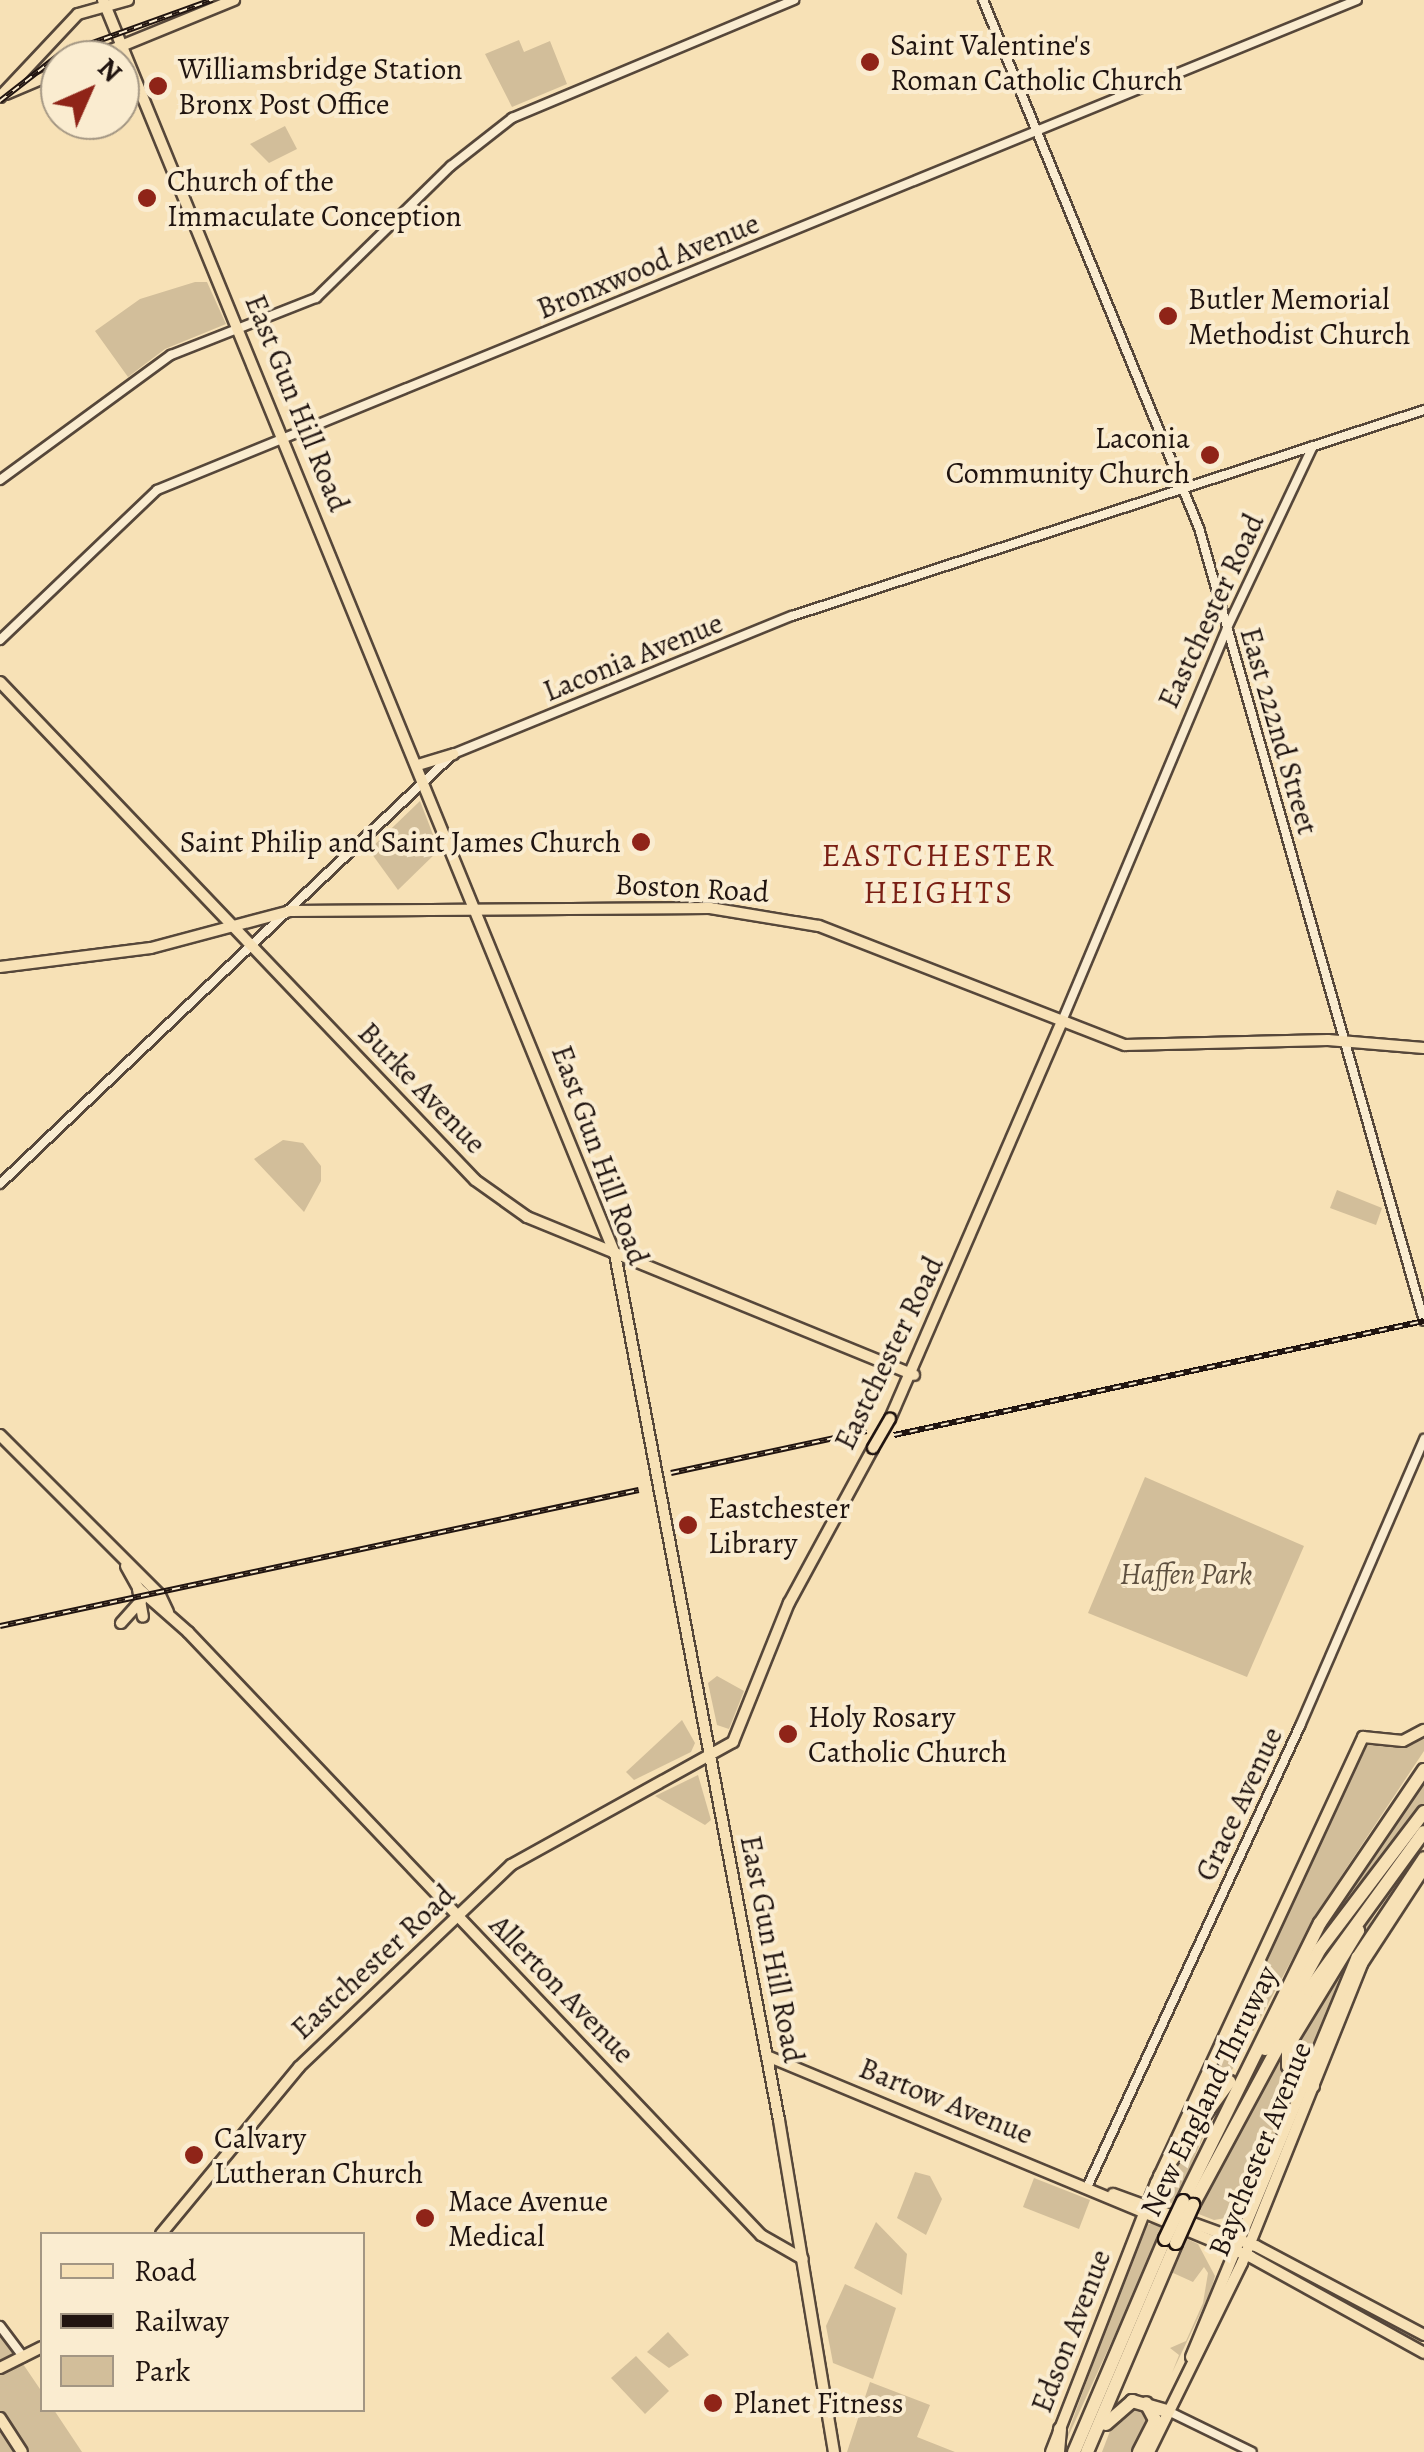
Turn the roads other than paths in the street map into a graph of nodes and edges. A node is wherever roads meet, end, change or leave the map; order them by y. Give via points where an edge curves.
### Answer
1 (82, 0) edge
2 (128, 0) edge
3 (234, 0) edge
4 (794, 0) edge
5 (983, 0) edge
6 (1357, 0) edge
7 (105, 3) edge
8 (69, 22) junction
9 (120, 40) edge
10 (137, 40) edge
11 (33, 63) junction
12 (40, 74) edge
13 (40, 80) edge
14 (140, 89) edge
15 (0, 97) edge
16 (1037, 131) junction
17 (239, 328) junction
18 (1424, 410) edge
19 (284, 438) junction
20 (1313, 446) junction
21 (0, 480) edge
22 (1183, 488) junction
23 (1227, 628) junction
24 (0, 640) edge
25 (0, 682) edge
26 (453, 754) junction
27 (418, 765) junction
28 (424, 780) junction
29 (476, 908) junction
30 (290, 910) junction
31 (230, 924) junction
32 (251, 947) junction
33 (0, 967) edge
34 (1062, 1021) junction
35 (1344, 1040) junction
36 (1424, 1048) edge
37 (0, 1184) edge
38 (615, 1254) junction
39 (1424, 1321) edge
40 (914, 1376) junction
41 (0, 1435) edge
42 (1424, 1438) edge
43 (126, 1566) junction
44 (139, 1594) junction
45 (168, 1612) junction
46 (143, 1618) dead end
47 (121, 1623) dead end
48 (1424, 1730) edge
49 (710, 1754) junction
50 (1424, 1757) edge
51 (1424, 1770) edge
52 (1424, 1812) edge
53 (1424, 1832) edge
54 (1373, 1839) junction
55 (1404, 1856) junction
56 (1424, 1856) edge
57 (1424, 1869) edge
58 (458, 1916) junction
59 (1375, 1930) junction
60 (1272, 2012) junction
61 (767, 2056) junction
62 (1310, 2084) junction
63 (1237, 2116) junction
64 (1160, 2176) junction
65 (1088, 2185) junction
66 (1188, 2203) junction
67 (1146, 2208) junction
68 (163, 2232) edge
69 (1171, 2241) junction
70 (1243, 2247) junction
71 (803, 2260) junction
72 (0, 2326) edge
73 (1424, 2336) edge
74 (40, 2348) edge
75 (1424, 2353) edge
76 (23, 2356) junction
77 (0, 2368) edge
78 (1175, 2396) junction
79 (1144, 2401) junction
80 (1168, 2412) junction
81 (0, 2418) edge
82 (1197, 2424) junction
83 (1060, 2430) joint
84 (22, 2452) edge
85 (834, 2452) edge
86 (1054, 2452) edge
87 (1074, 2452) edge
88 (1088, 2452) edge
89 (1139, 2452) edge
90 (1149, 2452) edge
91 (1252, 2452) edge

1 - 8 main road
2 - 7 main road
3 - 10 main road
4 - 17 street via 512,118 450,166 316,298
5 - 16 street, East 222nd Street
6 - 16 street, Bronxwood Avenue
7 - 8 main road
7 - 9 main road, East Gun Hill Road
8 - 11 main road
11 - 12 main road
11 - 15 main road
13 - 15 main road
14 - 17 main road, East Gun Hill Road
16 - 19 street, Bronxwood Avenue
16 - 22 street, East 222nd Street
17 - 19 main road, East Gun Hill Road
17 - 21 street via 171,355
18 - 20 street, Laconia Avenue
19 - 24 street, Bronxwood Avenue via 157,490
19 - 27 main road, East Gun Hill Road
20 - 22 street, Laconia Avenue
20 - 23 street, Eastchester Road
22 - 23 street, East 222nd Street
22 - 26 street, Laconia Avenue via 792,616
23 - 34 street, Eastchester Road
23 - 35 street, East 222nd Street
25 - 31 main road, Burke Avenue
26 - 27 main road
26 - 28 street, Laconia Avenue
27 - 28 main road, East Gun Hill Road
28 - 29 main road, East Gun Hill Road
28 - 30 street, Laconia Avenue
29 - 30 main road, Boston Road
29 - 34 main road, Boston Road via 756,912 820,926
29 - 38 main road, East Gun Hill Road
30 - 31 main road, Boston Road
30 - 32 street, Laconia Avenue
31 - 32 main road, Burke Avenue
31 - 33 main road, Boston Road via 151,948
32 - 37 street, Laconia Avenue
32 - 38 main road, Burke Avenue via 475,1180 527,1218
34 - 35 main road, Boston Road via 1126,1045
34 - 40 main road, Eastchester Road
35 - 36 main road, Boston Road
35 - 39 street, East 222nd Street
38 - 40 main road, Burke Avenue
38 - 49 main road, East Gun Hill Road
40 - 49 main road, Eastchester Road, bridge via 788,1602 738,1735
41 - 43 main road, Allerton Avenue
42 - 65 street, Grace Avenue via 1300,1726
43 - 44 main road, Allerton Avenue
43 - 45 main road, Allerton Avenue via 160,1595
44 - 45 main road, Allerton Avenue
44 - 46 main road
44 - 47 main road
45 - 58 main road, Allerton Avenue
48 - 64 main road, Edson Avenue via 1403,1741 1363,1737
49 - 58 main road, Eastchester Road via 535,1850
49 - 61 main road, East Gun Hill Road
50 - 54 highway
51 - 54 highway, New England Thruway
52 - 63 highway via 1304,1974
53 - 55 highway, New England Thruway
54 - 60 highway, New England Thruway
55 - 62 highway via 1288,2046 1288,2066
55 - 63 highway, New England Thruway via 1309,1990
56 - 59 main road, Baychester Avenue
57 - 59 main road, Baychester Avenue
58 - 68 main road, Eastchester Road via 299,2066
58 - 71 main road, Allerton Avenue via 761,2235
59 - 62 main road, Baychester Avenue
60 - 64 highway
60 - 66 highway, New England Thruway
61 - 65 main road, Bartow Avenue
61 - 71 main road, East Gun Hill Road
62 - 70 main road, Baychester Avenue
63 - 66 highway, New England Thruway
64 - 67 main road, Edson Avenue
65 - 67 main road, Bartow Avenue
66 - 69 highway, New England Thruway, bridge
67 - 70 main road, Bartow Avenue
67 - 83 main road, Edson Avenue
69 - 87 highway, New England Thruway
69 - 88 highway, New England Thruway
70 - 73 main road, Bartow Avenue via 1367,2299
70 - 75 main road, Bartow Avenue
70 - 78 main road, Baychester Avenue via 1193,2342
71 - 85 main road, East Gun Hill Road
72 - 76 street
74 - 76 main road
76 - 77 main road
78 - 80 main road
78 - 82 street
79 - 80 highway
79 - 88 highway via 1117,2408
79 - 89 highway via 1155,2420
80 - 82 street
80 - 90 main road
81 - 84 main road
82 - 91 street
83 - 86 highway

